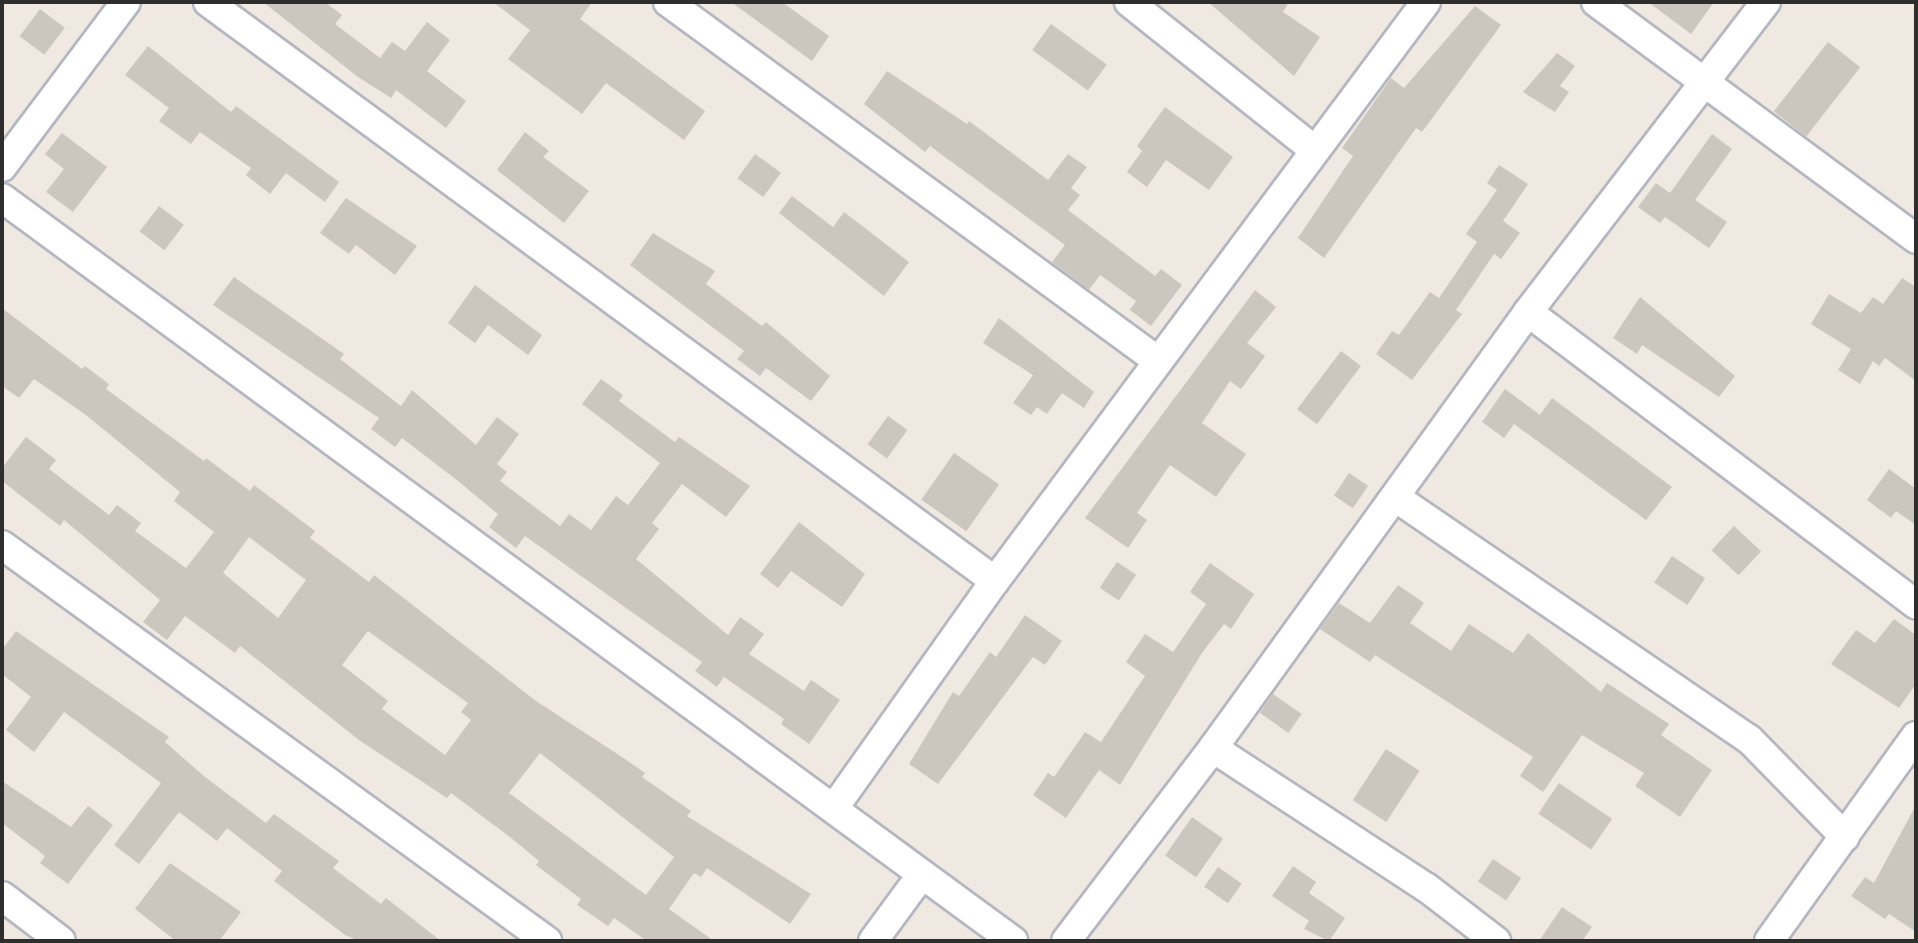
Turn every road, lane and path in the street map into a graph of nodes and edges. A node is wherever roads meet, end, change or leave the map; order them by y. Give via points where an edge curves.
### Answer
1 (126, 2) edge
2 (208, 2) edge
3 (668, 2) edge
4 (1129, 2) edge
5 (1426, 2) edge
6 (1596, 2) edge
7 (1766, 2) edge
8 (1706, 84) junction
9 (1313, 149) junction
10 (2, 167) edge
11 (2, 198) edge
12 (1916, 239) edge
13 (1528, 312) junction
14 (1158, 361) junction
15 (1395, 497) junction
16 (2, 545) edge
17 (995, 581) junction
18 (1916, 604) edge
19 (1916, 736) edge
20 (1213, 748) junction
21 (834, 808) junction
22 (1845, 837) junction
23 (920, 877) junction
24 (2, 896) edge
25 (61, 941) edge
26 (547, 941) edge
27 (873, 941) edge
28 (1013, 941) edge
29 (1066, 941) edge
30 (1496, 941) edge
31 (1769, 941) edge

1 - 10 street
2 - 17 street
3 - 14 street
4 - 9 street
5 - 9 street
6 - 8 street
7 - 8 street
8 - 12 street
8 - 13 street
9 - 14 street
11 - 21 street
13 - 15 street
13 - 18 street
14 - 17 street
15 - 20 street
15 - 22 street via 1749,739
16 - 26 street
17 - 21 street
19 - 22 street
20 - 29 street
20 - 30 street via 1427,888
21 - 23 street
22 - 31 street
23 - 27 street
23 - 28 street
24 - 25 street

